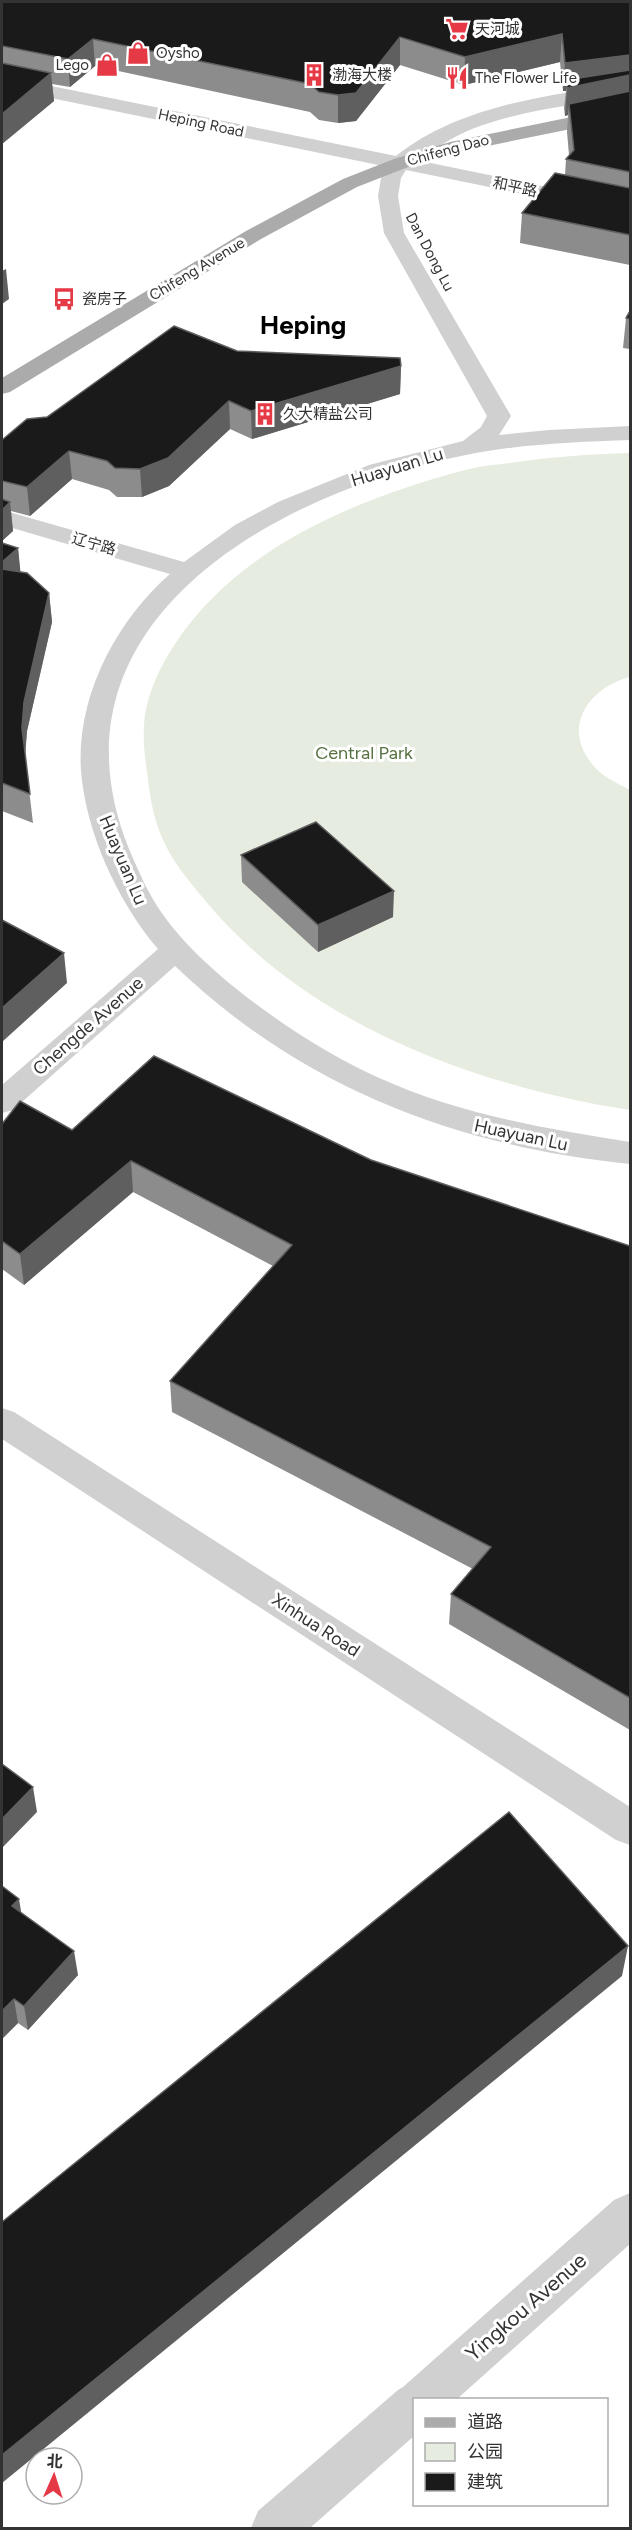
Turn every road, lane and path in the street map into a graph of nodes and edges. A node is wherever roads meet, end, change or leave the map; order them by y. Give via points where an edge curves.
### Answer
1 (2, 82) edge
2 (630, 82) edge
3 (622, 92) edge
4 (630, 111) edge
5 (400, 163) junction
6 (630, 210) edge
7 (411, 219) dead end
8 (434, 260) dead end
9 (2, 387) edge
10 (630, 433) edge
11 (573, 435) junction
12 (470, 447) junction
13 (2, 517) edge
14 (187, 571) junction
15 (175, 950) junction
16 (2, 1102) edge
17 (630, 1154) edge
18 (2, 1422) edge
19 (630, 1828) edge
20 (630, 2215) edge
21 (423, 2398) edge
22 (413, 2407) edge
23 (275, 2529) edge

1 - 5 street, Heping Road
2 - 3 street
3 - 5 street, Chifeng Dao via 509,111 469,123 445,132
4 - 5 main road, Chifeng Dao via 510,134
5 - 6 street, 和平路
5 - 7 street, Dan Dong Lu
5 - 9 main road, Chifeng Avenue via 282,218
5 - 12 street, Dan Dong Lu via 388,196 394,233 499,416 490,431
8 - 11 street, Dan Dong Lu via 523,416
10 - 11 street, Huayuan Lu
11 - 12 street, Huayuan Lu
12 - 14 street, Huayuan Lu via 388,467 281,509
13 - 14 street, 辽宁路
14 - 15 street, Huayuan Lu via 136,625 119,656 98,724 95,769 100,802 128,875 146,912
15 - 16 street, Chengde Avenue
15 - 17 street, Huayuan Lu via 254,1019 346,1077 385,1095 443,1116 524,1137
18 - 19 street, Xinhua Road
20 - 21 street, Yingkou Avenue
22 - 23 street

